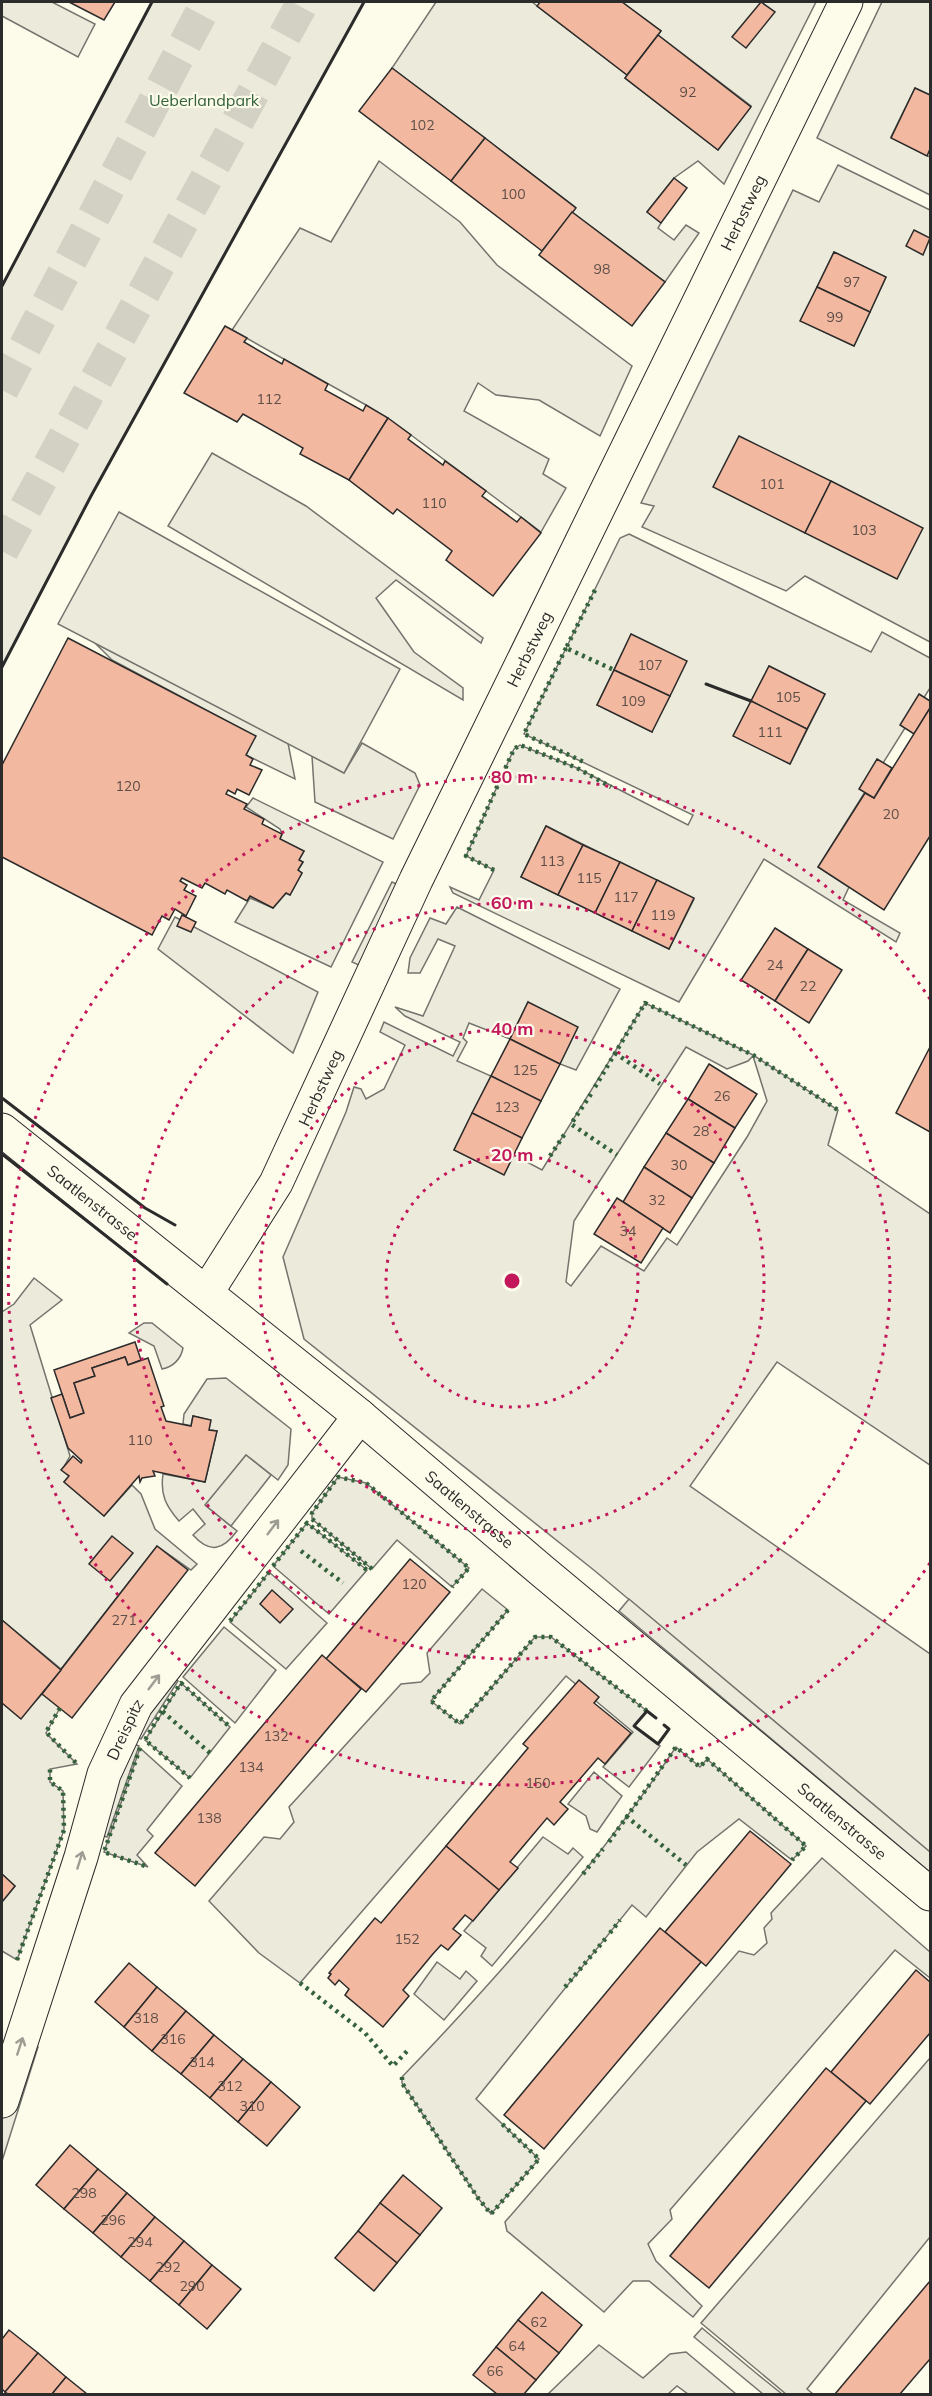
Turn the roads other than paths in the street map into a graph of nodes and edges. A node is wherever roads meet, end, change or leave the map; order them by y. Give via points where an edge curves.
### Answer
1 (846, 2) edge
2 (2, 1130) edge
3 (207, 1292) junction
4 (360, 1416) junction
5 (930, 1894) edge
6 (2, 2101) edge

1 - 3 street, Herbstweg via 416,880 276,1183
2 - 3 street, Saatlenstrasse
3 - 4 street, Saatlenstrasse
4 - 5 street, Saatlenstrasse
6 -> 4 street, Dreispitz via 104,1774 136,1705

